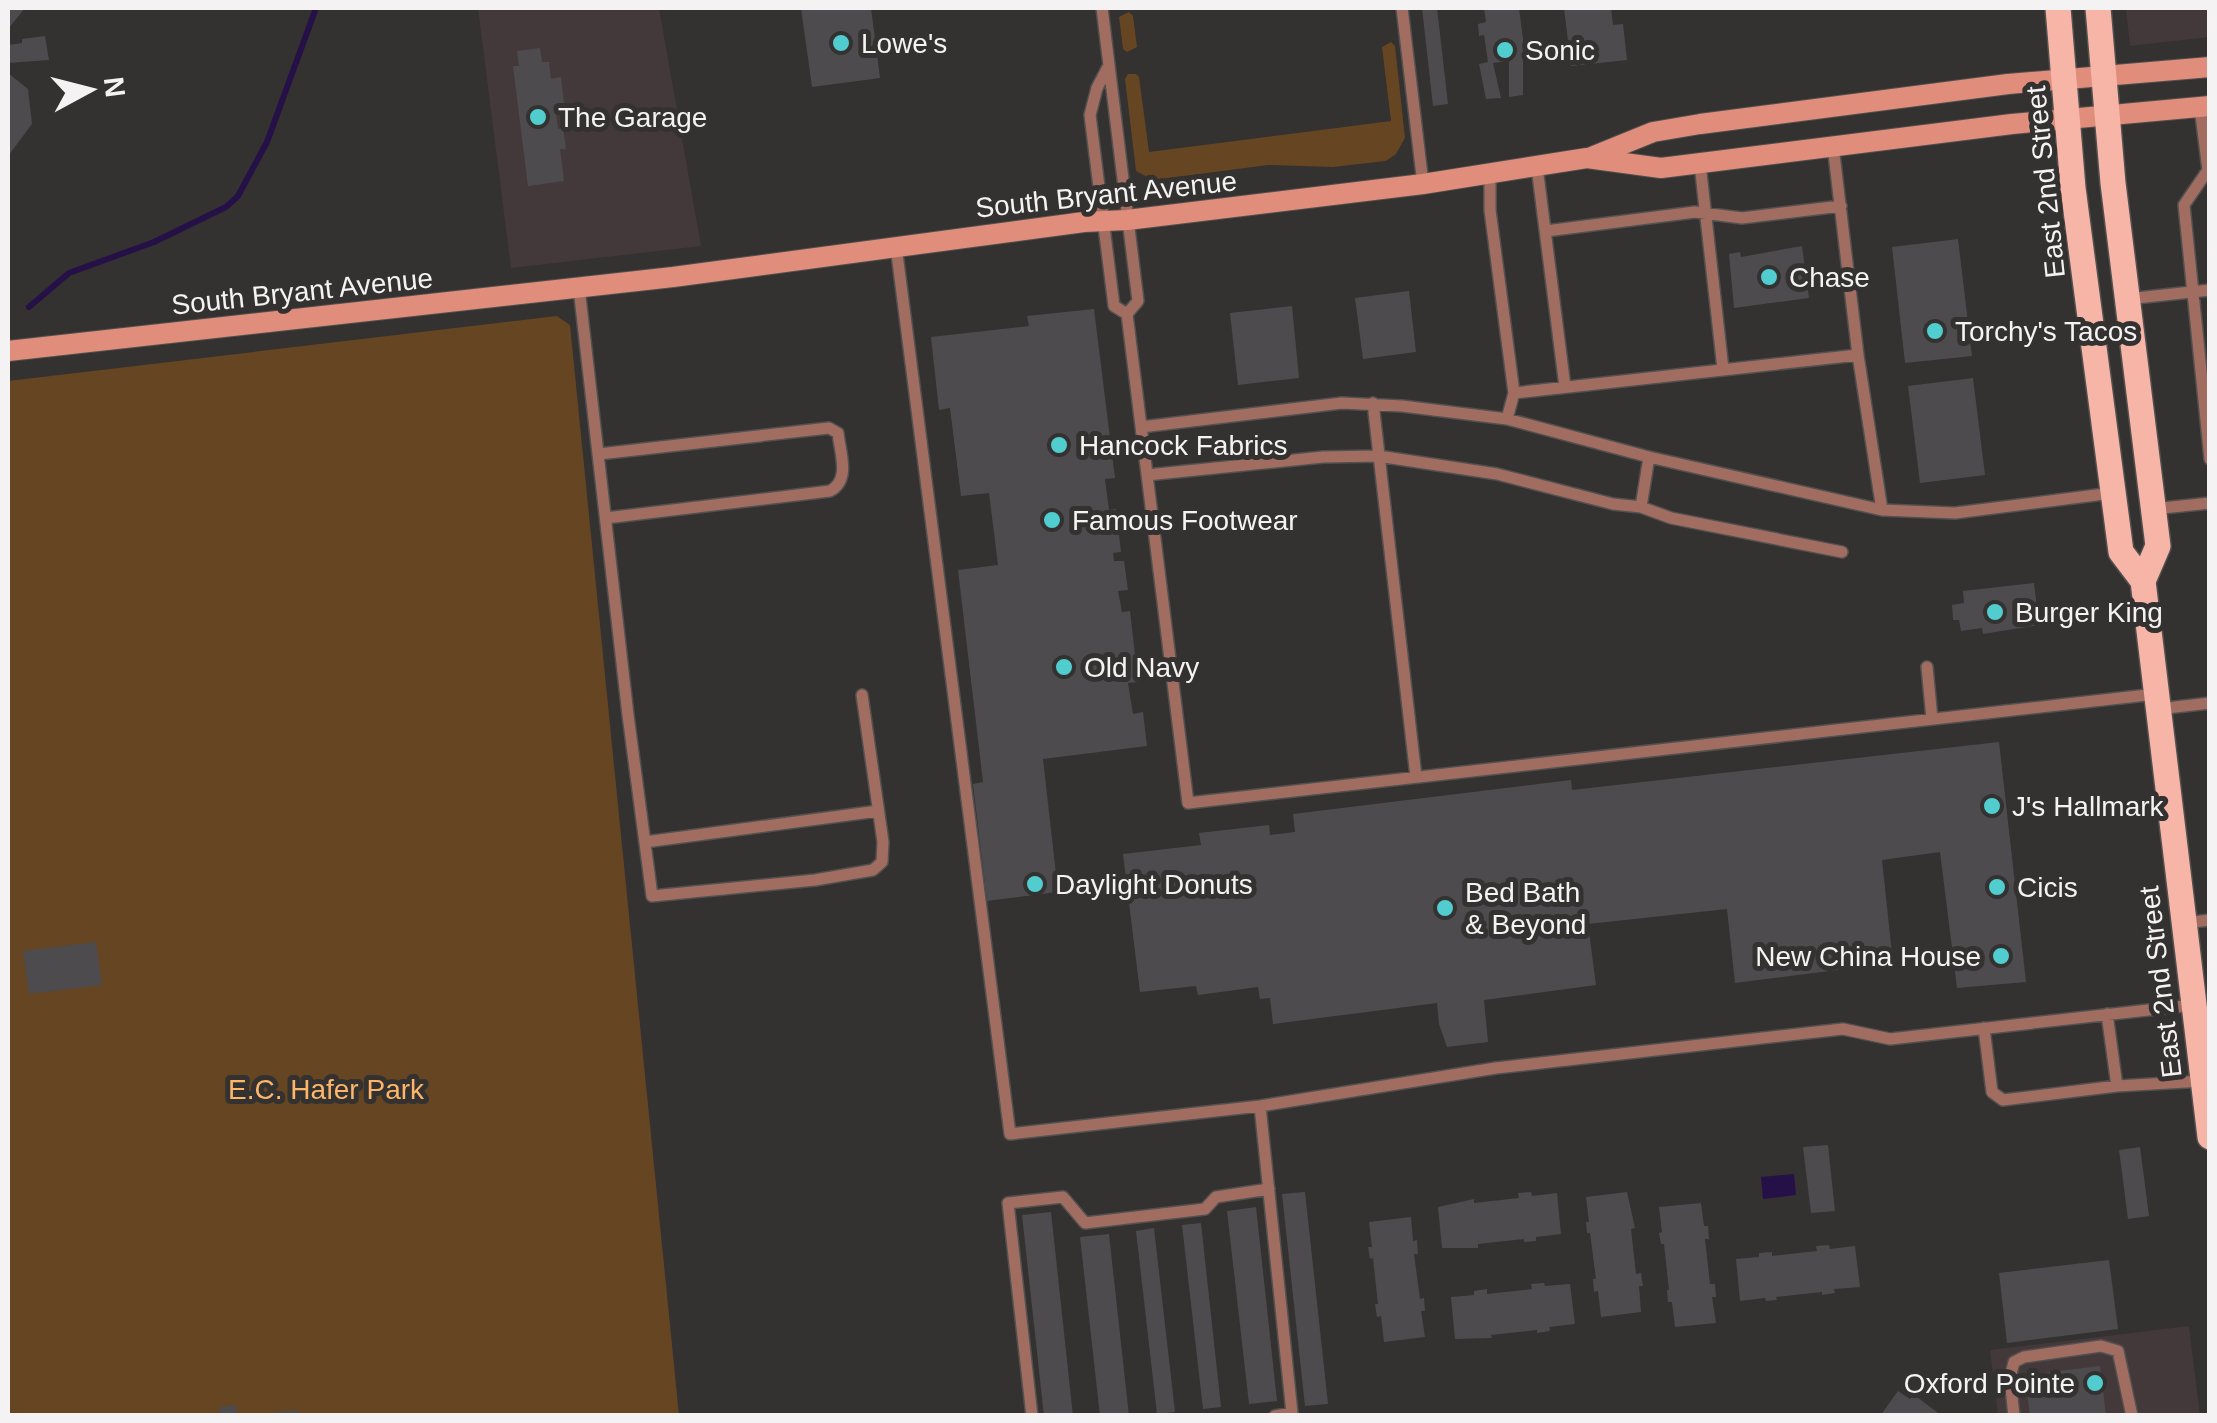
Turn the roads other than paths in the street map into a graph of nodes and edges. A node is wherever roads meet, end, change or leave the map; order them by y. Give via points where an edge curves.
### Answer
1 (1102, 8) edge
2 (1402, 8) edge
3 (2058, 8) edge
4 (2098, 8) edge
5 (1109, 65) junction
6 (2210, 67) edge
7 (2104, 77) junction
8 (2064, 80) junction
9 (2205, 106) edge
10 (2107, 116) junction
11 (2067, 120) junction
12 (1833, 146) junction
13 (1587, 158) junction
14 (1700, 164) junction
15 (1538, 167) junction
16 (2209, 170) edge
17 (1490, 175) junction
18 (1423, 184) junction
19 (1841, 206) junction
20 (1706, 212) junction
21 (1127, 220) junction
22 (1105, 221) junction
23 (1546, 231) junction
24 (896, 246) junction
25 (579, 288) junction
26 (2210, 290) edge
27 (2194, 291) junction
28 (2127, 299) junction
29 (1127, 314) junction
30 (8, 351) edge
31 (1858, 354) junction
32 (1723, 370) junction
33 (1565, 387) junction
34 (1514, 393) junction
35 (1373, 404) junction
36 (1507, 419) junction
37 (1141, 427) junction
38 (599, 454) junction
39 (1378, 456) junction
40 (1649, 458) junction
41 (2210, 460) edge
42 (1147, 475) junction
43 (2112, 493) junction
44 (2210, 503) edge
45 (1641, 508) junction
46 (1882, 510) junction
47 (2153, 510) junction
48 (606, 518) junction
49 (1842, 552) dead end
50 (2143, 581) junction
51 (1927, 667) dead end
52 (862, 695) dead end
53 (2157, 702) junction
54 (2210, 703) edge
55 (1932, 719) junction
56 (1416, 777) junction
57 (878, 811) junction
58 (645, 842) junction
59 (2196, 921) edge
60 (2193, 1005) junction
61 (2107, 1014) junction
62 (1984, 1028) junction
63 (2203, 1081) junction
64 (2118, 1086) junction
65 (1260, 1106) junction
66 (2210, 1137) edge
67 (1269, 1188) junction
68 (1032, 1416) edge
69 (1275, 1416) edge
70 (2014, 1416) edge
71 (2132, 1416) edge

1 - 5 lane
2 - 18 lane
3 - 8 main road, East 2nd Street
4 - 7 main road, East 2nd Street
5 - 21 lane
5 - 22 lane via 1090,115
6 - 7 main road
7 - 8 main road
7 - 10 main road, East 2nd Street
8 - 11 main road, East 2nd Street
8 - 13 main road via 1684,126
9 - 10 main road, South Bryant Avenue
9 - 16 lane
10 - 11 main road, South Bryant Avenue
10 - 28 main road, East 2nd Street
11 - 12 main road, South Bryant Avenue
11 - 43 main road, East 2nd Street
12 - 14 main road, South Bryant Avenue
12 - 19 lane
13 - 14 main road, South Bryant Avenue via 1661,168
13 - 15 main road, South Bryant Avenue
14 - 20 lane
15 - 17 main road, South Bryant Avenue
15 - 23 lane
16 - 27 lane via 2184,205
17 - 18 main road, South Bryant Avenue
17 - 34 lane
18 - 21 main road, South Bryant Avenue
19 - 20 lane via 1742,218
19 - 31 lane
20 - 23 lane
20 - 32 lane
21 - 22 main road, South Bryant Avenue
21 - 29 lane via 1138,301
22 - 24 main road, South Bryant Avenue
22 - 29 lane via 1114,306
23 - 33 lane
24 - 25 main road, South Bryant Avenue
24 - 65 lane via 1010,1134
25 - 30 main road, South Bryant Avenue
25 - 38 lane
26 - 27 lane
27 - 28 lane
27 - 41 lane
28 - 47 main road, East 2nd Street
29 - 37 lane
31 - 32 lane
31 - 46 lane
32 - 33 lane
33 - 34 lane
34 - 36 lane
35 - 36 lane
35 - 37 lane via 1342,402
35 - 39 lane
36 - 40 lane
37 - 42 lane
38 - 48 lane
38 - 48 lane via 829,428 838,433 844,476 830,491
39 - 42 lane
39 - 45 lane via 1497,474
39 - 56 lane
40 - 45 lane
40 - 46 lane
42 - 56 lane via 1188,804
43 - 46 lane via 1955,513
43 - 50 main road, East 2nd Street via 2120,552
44 - 47 lane
45 - 49 lane
47 - 50 main road, East 2nd Street via 2158,546
48 - 58 lane
50 - 53 main road, East 2nd Street
51 - 55 lane
52 - 57 lane
53 - 54 lane
53 - 55 lane
53 - 59 main road, East 2nd Street
55 - 56 lane
57 - 58 lane
57 - 58 lane via 882,862 873,870 815,880 652,896
59 - 60 main road, East 2nd Street
60 - 61 lane
60 - 63 main road, East 2nd Street
61 - 62 lane
61 - 64 lane
62 - 64 lane via 1992,1092 2003,1100
62 - 65 lane via 1890,1039 1843,1028 1496,1068
63 - 64 lane
63 - 66 main road, East 2nd Street
65 - 67 lane
67 - 68 lane via 1216,1197 1204,1209 1085,1222 1063,1196 1008,1203
67 - 69 lane via 1292,1414
70 - 71 lane via 2014,1362 2101,1346 2118,1351

